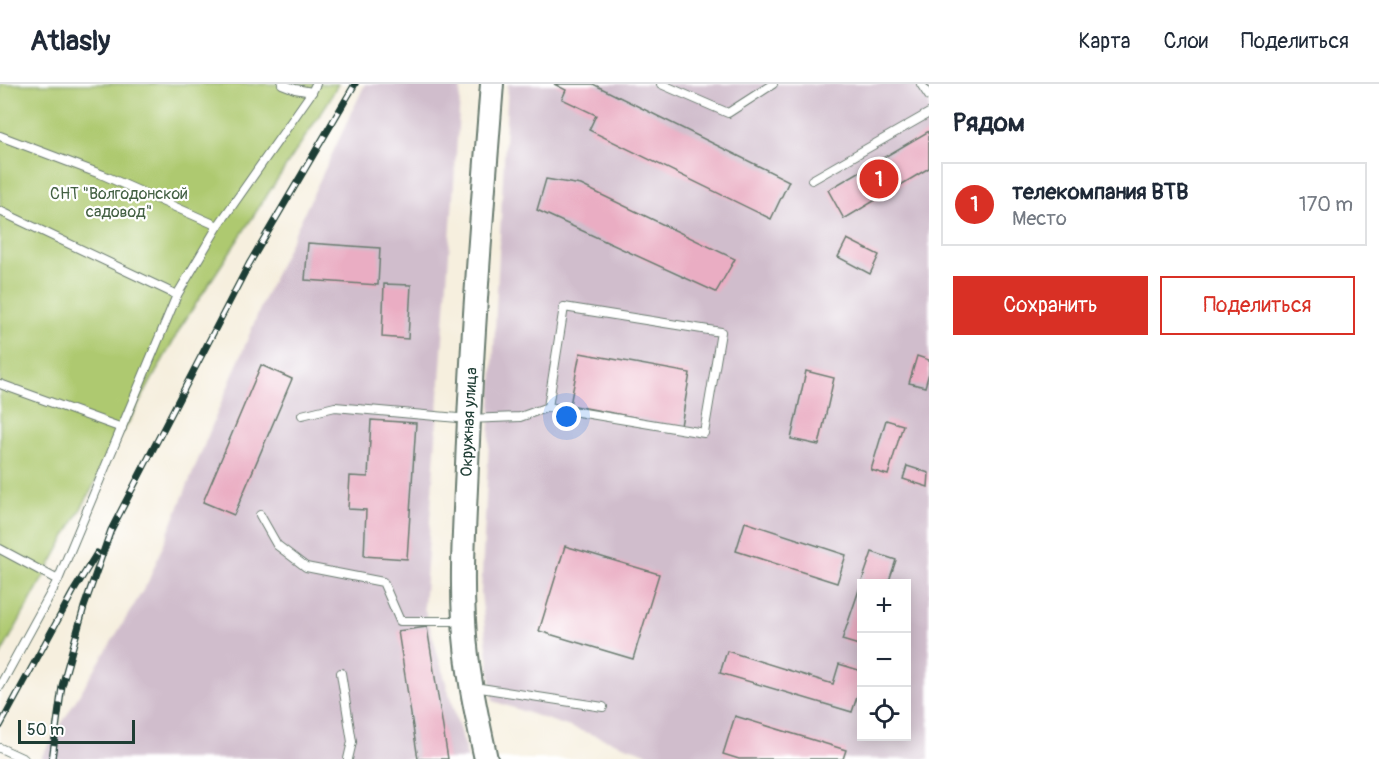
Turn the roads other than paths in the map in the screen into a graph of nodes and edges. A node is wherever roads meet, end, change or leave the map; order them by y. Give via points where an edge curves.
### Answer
1 (282, 84) edge
2 (492, 84) edge
3 (661, 84) edge
4 (772, 84) edge
5 (921, 84) edge
6 (314, 88) edge
7 (929, 96) edge
8 (929, 112) edge
9 (0, 136) edge
10 (812, 180) dead end
11 (0, 210) edge
12 (218, 226) junction
13 (177, 295) junction
14 (0, 384) edge
15 (548, 407) junction
16 (302, 415) dead end
17 (469, 419) junction
18 (122, 428) junction
19 (260, 515) dead end
20 (0, 549) edge
21 (58, 580) junction
22 (464, 621) junction
23 (341, 673) dead end
24 (0, 686) edge
25 (471, 686) junction
26 (603, 707) dead end
27 (0, 748) edge
28 (24, 759) edge
29 (348, 759) edge
30 (486, 759) edge

1 - 6 lane via 295,89
2 - 17 main road, Окружная улица
3 - 4 lane via 728,113
5 - 7 lane
6 - 12 lane
8 - 10 lane
9 - 12 lane via 103,175
11 - 13 lane
12 - 13 lane
13 - 18 lane
14 - 18 lane
15 - 15 lane via 564,307 721,332 704,433
15 - 17 lane via 520,417
16 - 17 lane via 335,407
17 - 22 main road, Окружная улица
18 - 21 lane
19 - 22 lane via 277,545 306,567 383,582 400,621
20 - 21 lane
21 - 24 lane
22 - 25 main road, Окружная улица
23 - 29 lane via 352,742
25 - 26 lane
25 - 30 main road, Окружная улица
27 - 28 lane

